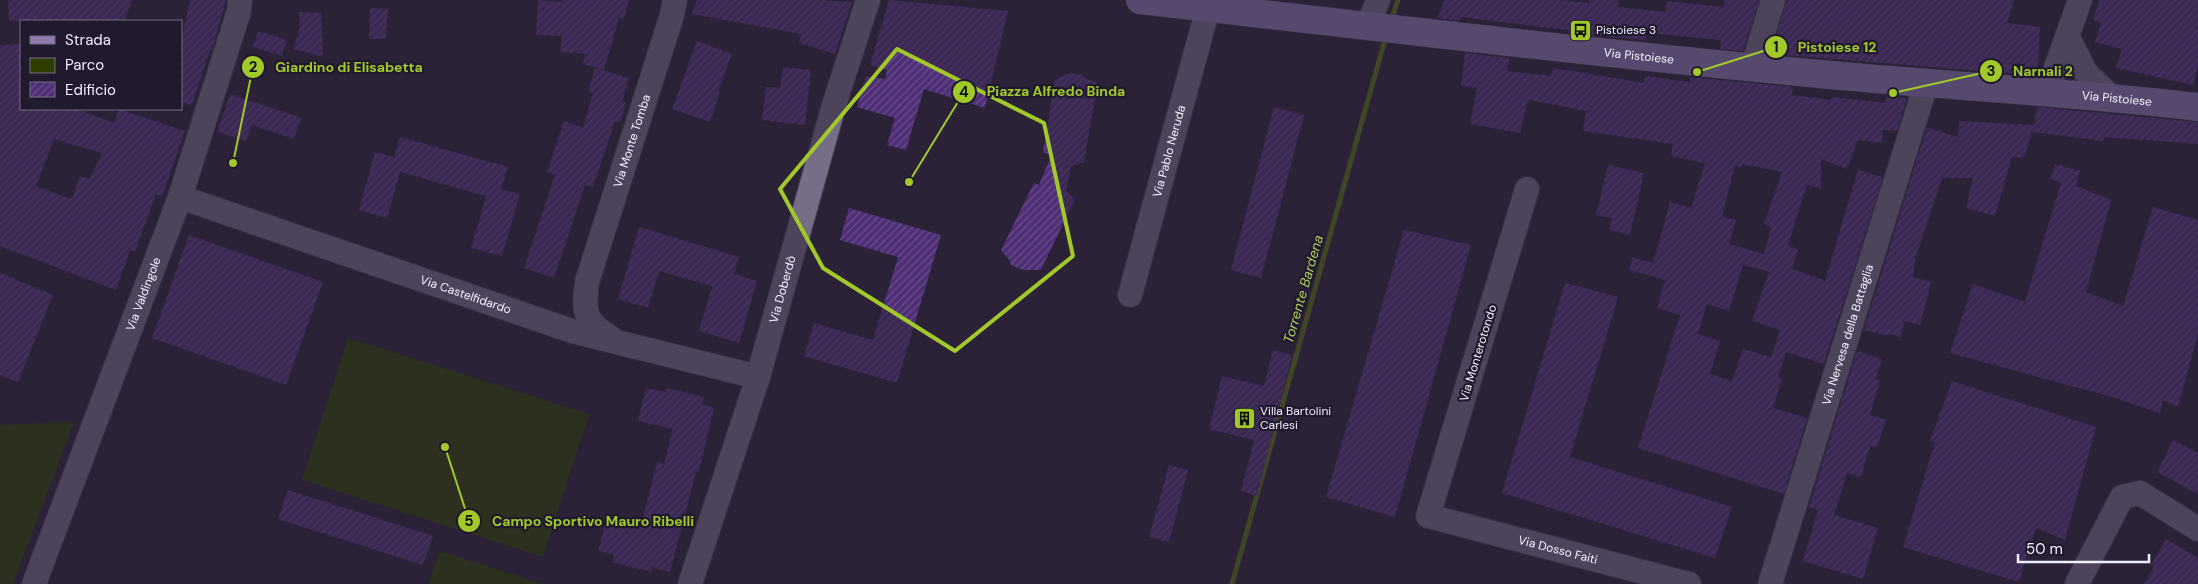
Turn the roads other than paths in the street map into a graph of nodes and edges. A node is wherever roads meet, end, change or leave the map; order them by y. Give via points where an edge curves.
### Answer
1 (240, 0) edge
2 (675, 0) edge
3 (868, 0) edge
4 (1140, 0) edge
5 (1378, 0) edge
6 (1773, 0) edge
7 (2080, 0) edge
8 (1208, 8) junction
9 (1374, 26) junction
10 (2068, 37) junction
11 (1753, 66) junction
12 (1926, 84) junction
13 (2033, 90) junction
14 (2110, 96) junction
15 (2198, 107) edge
16 (1527, 189) dead end
17 (180, 197) junction
18 (587, 282) junction
19 (1130, 295) dead end
20 (498, 306) junction
21 (620, 343) junction
22 (758, 377) junction
23 (1428, 516) joint
24 (2198, 529) edge
25 (692, 581) edge
26 (34, 584) edge
27 (1689, 584) edge
28 (1770, 584) edge
29 (2077, 584) edge

1 - 17 street, Via Valdingole
2 - 18 street, Via Monte Tomba
3 - 22 street, Via Doberdò via 834,105
4 - 8 main road, Via Pistoiese
5 - 9 street
6 - 11 street
7 - 10 street
8 - 9 main road, Via Pistoiese
8 - 19 street, Via Pablo Neruda
9 - 11 main road, Via Pistoiese
10 - 13 street via 2054,73
10 - 14 street via 2086,73
11 - 12 main road, Via Pistoiese
12 - 13 main road, Via Pistoiese
12 - 28 street, Via Nervesa della Battaglia
13 - 14 main road, Via Pistoiese
14 - 15 main road, Via Pistoiese
16 - 23 street, Via Monterotondo
17 - 20 street, Via Castelfidardo
17 - 26 street, Via Valdingole
18 - 20 street, Via Monte Tomba via 572,307 562,312
18 - 21 street, Via Monte Tomba via 584,305 587,316 591,323
20 - 21 street, Via Castelfidardo
21 - 22 street, Via Castelfidardo
22 - 25 street, Via Doberdò
23 - 27 street, Via Dosso Faiti
24 - 29 street via 2140,493 2122,497

